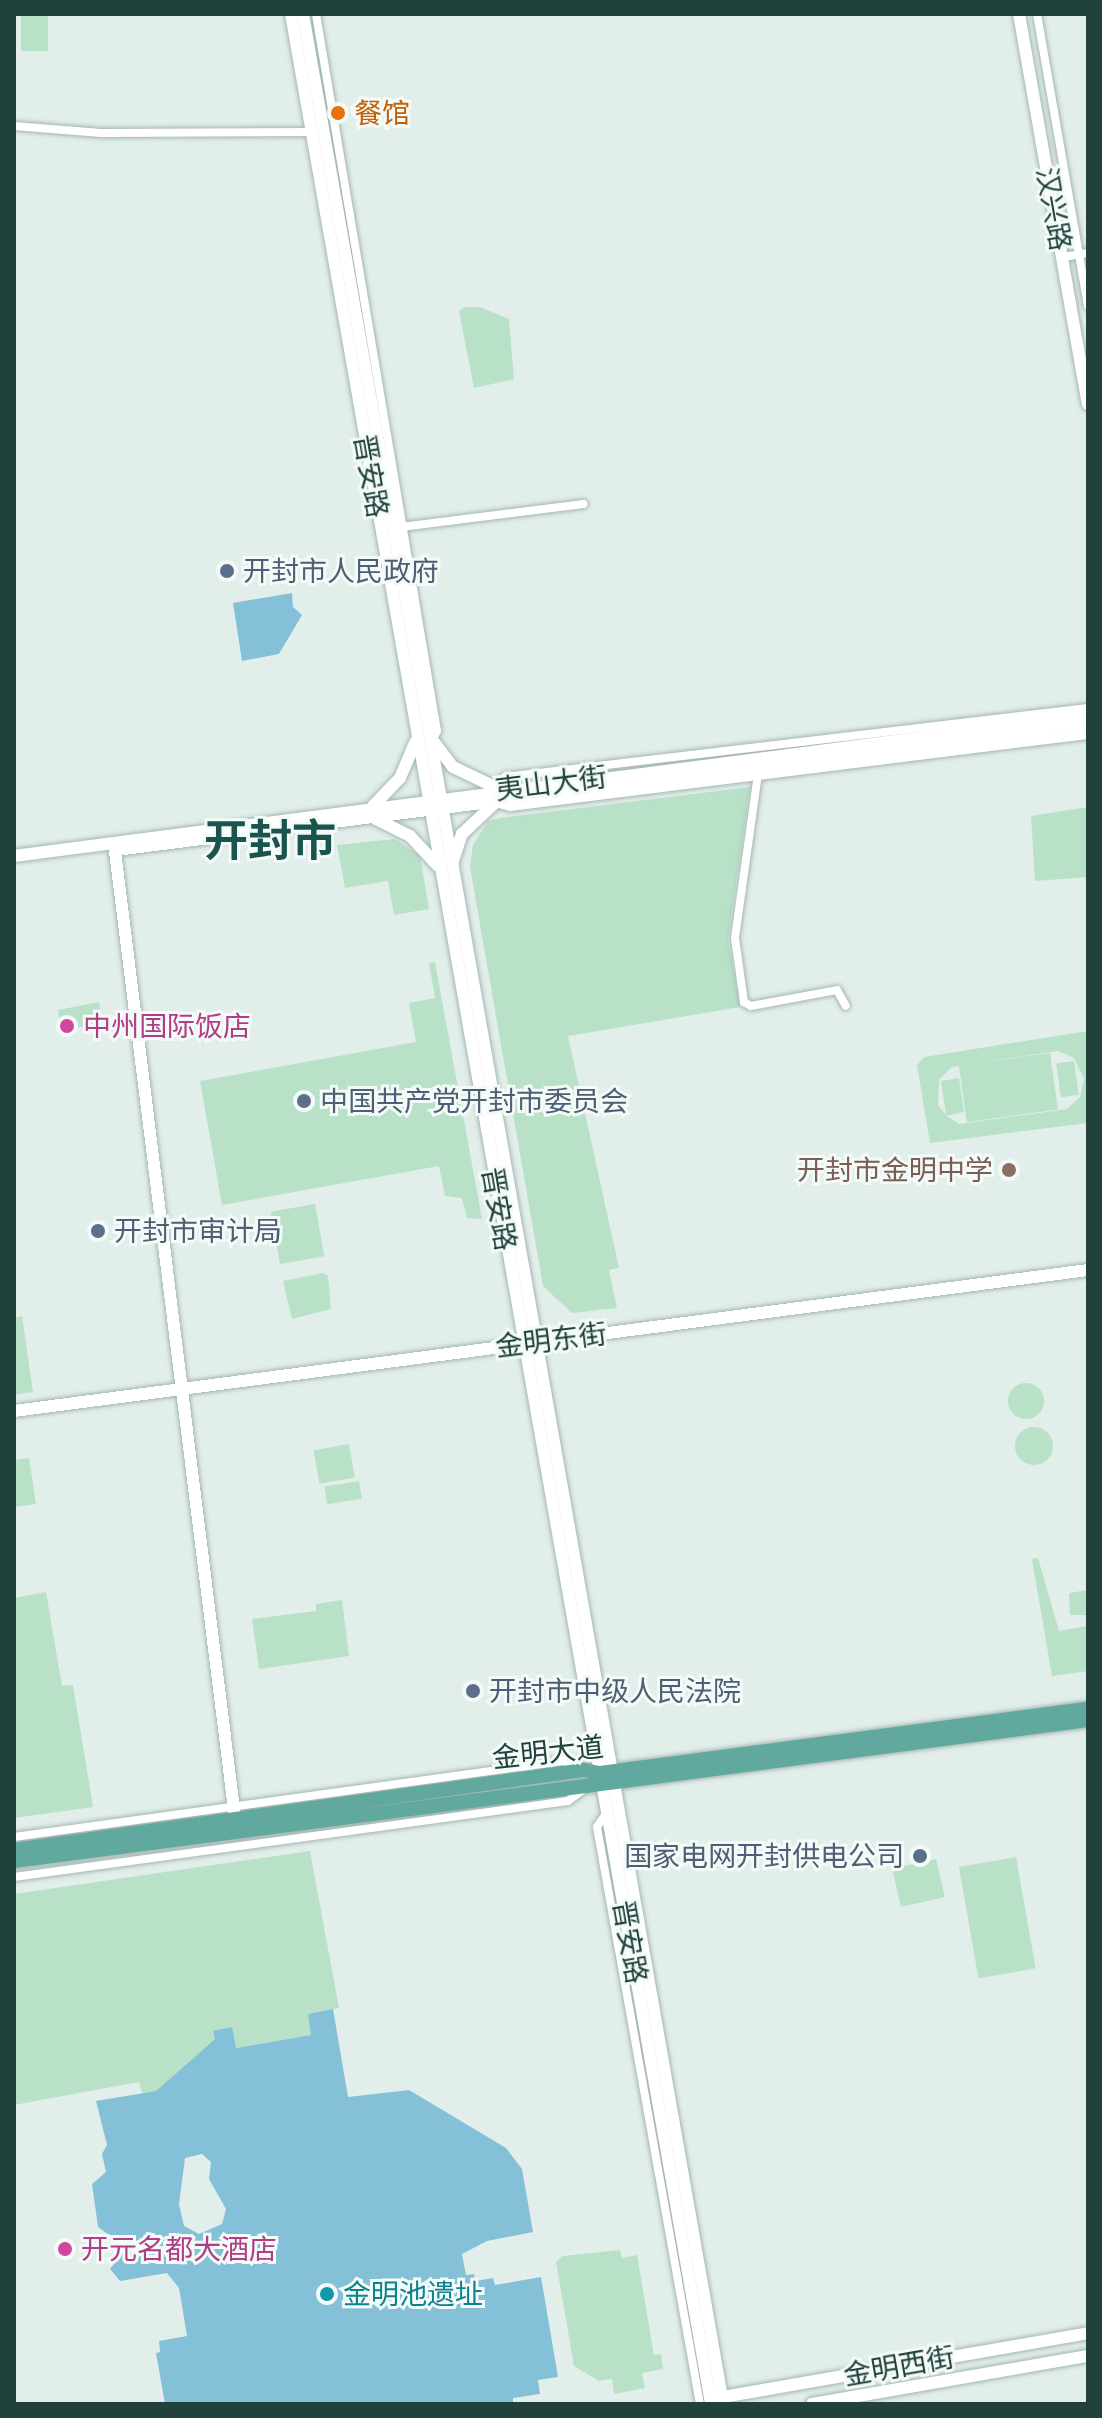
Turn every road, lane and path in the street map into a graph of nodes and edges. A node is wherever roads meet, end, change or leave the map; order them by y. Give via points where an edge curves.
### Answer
1 (291, 14) edge
2 (303, 14) edge
3 (316, 14) edge
4 (1019, 14) edge
5 (1025, 14) edge
6 (1037, 14) edge
7 (14, 126) edge
8 (311, 132) junction
9 (1078, 254) edge
10 (1088, 306) edge
11 (1088, 367) edge
12 (1088, 404) edge
13 (584, 504) dead end
14 (397, 528) junction
15 (1088, 708) edge
16 (1088, 716) edge
17 (1088, 725) edge
18 (1088, 735) edge
19 (426, 738) junction
20 (758, 774) junction
21 (494, 794) junction
22 (434, 803) junction
23 (371, 811) junction
24 (115, 851) junction
25 (14, 856) edge
26 (14, 865) edge
27 (445, 867) junction
28 (846, 1006) dead end
29 (1088, 1270) edge
30 (530, 1342) junction
31 (183, 1388) junction
32 (14, 1411) edge
33 (1088, 1709) edge
34 (1088, 1720) edge
35 (603, 1780) junction
36 (235, 1820) junction
37 (14, 1837) edge
38 (14, 1850) edge
39 (14, 1861) edge
40 (14, 1877) edge
41 (1088, 2333) edge
42 (1088, 2356) edge
43 (713, 2402) edge
44 (812, 2404) edge

1 - 8 main road, 晋安路
2 - 14 main road, 晋安路
3 - 14 street
4 - 12 main road, 汉兴路
5 - 9 main road, 汉兴路
6 - 9 street
7 - 8 street via 101,133
8 - 19 main road, 晋安路
9 - 10 street
9 - 11 main road, 汉兴路
13 - 14 street
14 - 19 main road, 晋安路
15 - 21 street via 505,777
16 - 21 main road, 夷山大街
17 - 21 main road, 夷山大街
18 - 20 street
19 - 21 main road via 453,767
19 - 22 main road, 晋安路
19 - 23 main road
20 - 21 street via 510,807
20 - 28 street via 735,938 744,1002 751,1006 837,990
21 - 22 main road, 夷山大街
21 - 27 main road via 462,834
22 - 23 main road, 夷山大街
22 - 27 main road, 晋安路
23 - 24 main road, 夷山大街
23 - 25 main road, 夷山大街
23 - 27 main road
24 - 26 main road, 夷山大街
24 - 31 main road
27 - 30 main road, 晋安路
29 - 30 main road, 金明东街
30 - 31 main road, 金明东街
30 - 35 main road, 晋安路
31 - 32 main road, 金明东街
31 - 36 main road
33 - 35 main road, 金明大道
34 - 35 main road, 金明大道
35 - 36 main road, 金明大道
35 - 36 main road, 金明大道 via 584,1770
35 - 40 street via 568,1801
35 - 43 main road, 晋安路
35 - 43 main road, 晋安路
36 - 37 street
36 - 38 main road, 金明大道
36 - 39 main road, 金明大道
41 - 43 main road, 金明西街
42 - 44 main road, 金明西街

